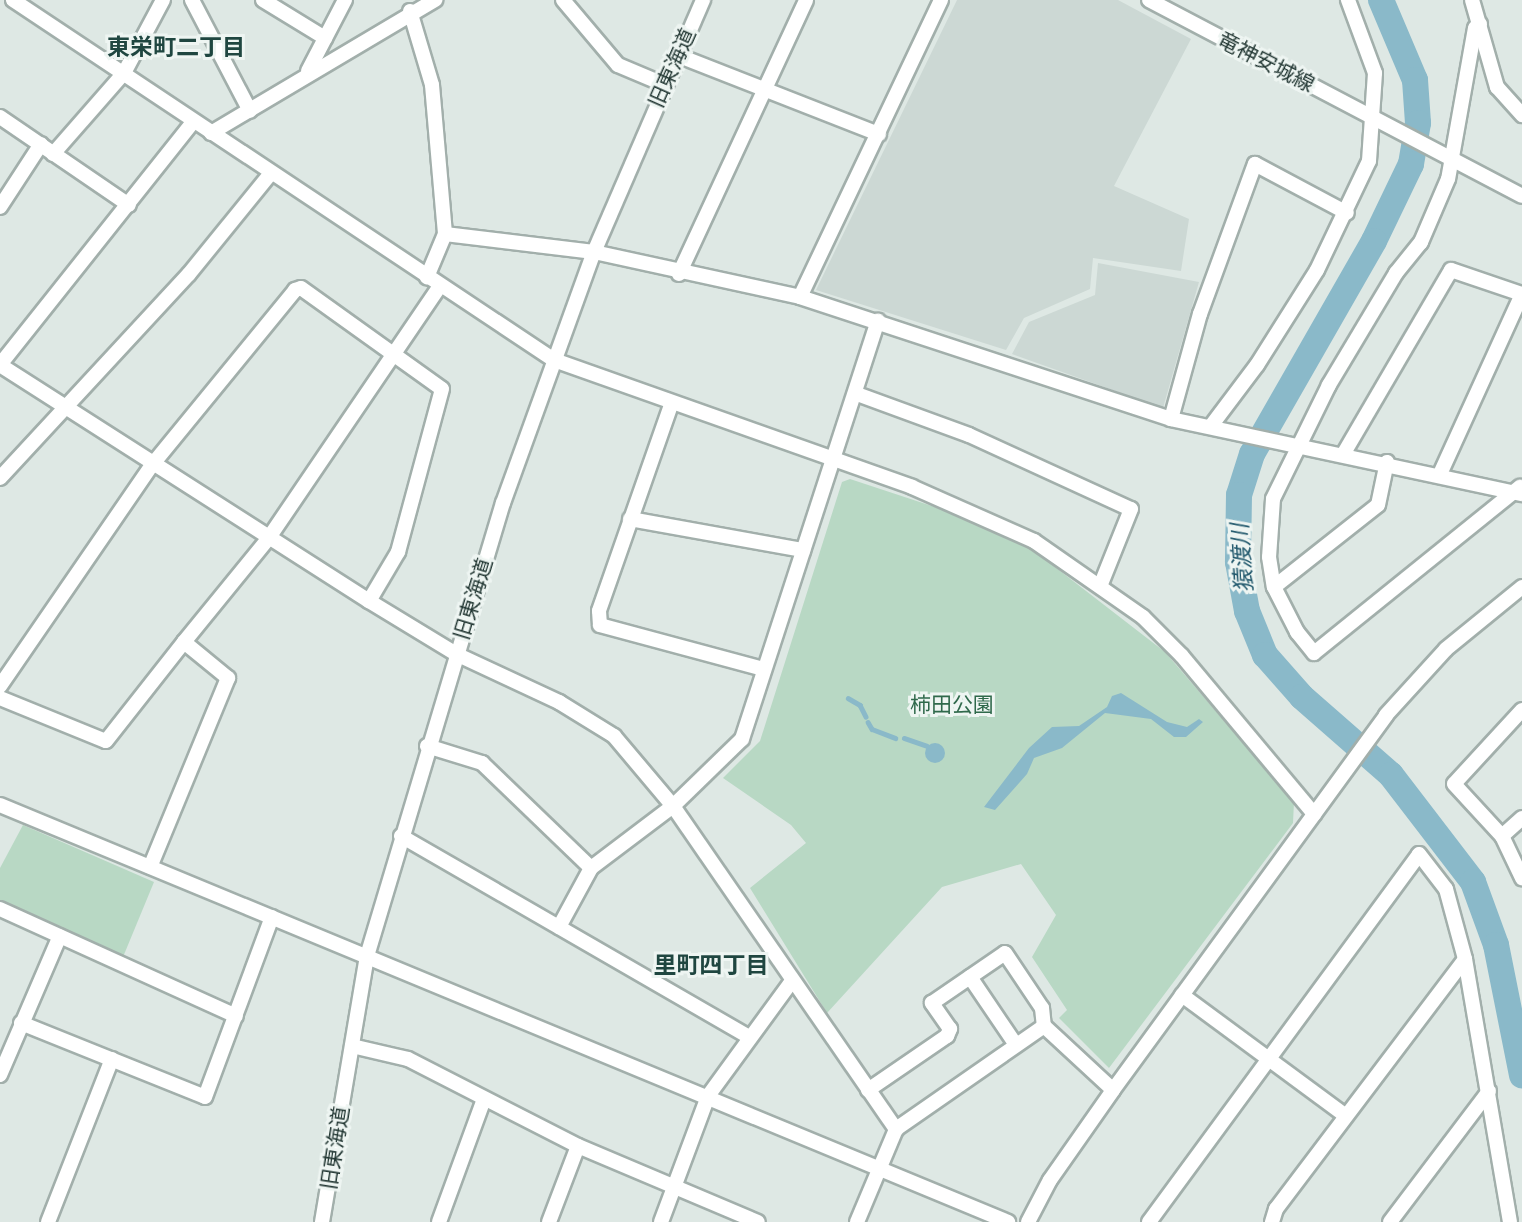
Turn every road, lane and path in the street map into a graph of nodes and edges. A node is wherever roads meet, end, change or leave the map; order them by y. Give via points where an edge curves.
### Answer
1 (13, 0) edge
2 (191, 0) edge
3 (263, 0) edge
4 (345, 0) edge
5 (435, 0) edge
6 (563, 0) edge
7 (703, 0) edge
8 (806, 0) edge
9 (941, 0) edge
10 (1149, 0) edge
11 (1348, 0) edge
12 (1472, 0) edge
13 (158, 2) edge
14 (410, 11) junction
15 (1480, 24) junction
16 (326, 38) junction
17 (677, 55) junction
18 (308, 72) junction
19 (124, 73) junction
20 (663, 85) junction
21 (764, 92) junction
22 (250, 111) junction
23 (1522, 115) edge
24 (0, 117) edge
25 (1377, 118) junction
26 (192, 122) junction
27 (211, 134) junction
28 (879, 134) junction
29 (41, 144) junction
30 (53, 154) junction
31 (1446, 156) junction
32 (271, 173) junction
33 (1522, 196) edge
34 (129, 205) junction
35 (0, 207) edge
36 (1347, 214) junction
37 (445, 234) junction
38 (594, 252) junction
39 (679, 274) junction
40 (427, 276) junction
41 (440, 286) junction
42 (1522, 294) edge
43 (800, 298) junction
44 (878, 321) junction
45 (395, 352) junction
46 (554, 360) junction
47 (0, 365) edge
48 (856, 394) junction
49 (671, 405) junction
50 (64, 410) junction
51 (1171, 419) junction
52 (1217, 427) junction
53 (1296, 443) junction
54 (1344, 453) junction
55 (832, 461) junction
56 (1387, 463) junction
57 (152, 465) junction
58 (1440, 474) junction
59 (0, 478) edge
60 (1521, 489) edge
61 (630, 519) junction
62 (268, 539) junction
63 (803, 550) junction
64 (1101, 584) junction
65 (1274, 587) junction
66 (1522, 587) edge
67 (369, 601) junction
68 (184, 642) junction
69 (456, 653) junction
70 (763, 669) junction
71 (0, 686) edge
72 (0, 698) edge
73 (1522, 710) edge
74 (427, 746) junction
75 (0, 805) edge
76 (673, 806) junction
77 (1314, 814) junction
78 (1522, 818) edge
79 (401, 836) junction
80 (1502, 836) junction
81 (150, 867) junction
82 (591, 868) junction
83 (1522, 878) edge
84 (0, 909) edge
85 (272, 917) junction
86 (559, 927) junction
87 (60, 936) junction
88 (368, 956) junction
89 (1465, 958) junction
90 (970, 977) junction
91 (791, 982) junction
92 (1182, 995) junction
93 (236, 1016) junction
94 (21, 1023) junction
95 (1044, 1026) junction
96 (748, 1036) junction
97 (1016, 1045) junction
98 (352, 1046) junction
99 (1268, 1056) junction
100 (112, 1059) junction
101 (0, 1074) edge
102 (868, 1090) junction
103 (1113, 1090) junction
104 (1489, 1091) junction
105 (708, 1096) junction
106 (484, 1099) junction
107 (1345, 1115) junction
108 (895, 1129) junction
109 (578, 1146) junction
110 (880, 1168) junction
111 (674, 1187) junction
112 (48, 1222) edge
113 (321, 1222) edge
114 (439, 1222) edge
115 (549, 1222) edge
116 (661, 1222) edge
117 (758, 1222) edge
118 (857, 1222) edge
119 (1008, 1222) edge
120 (1028, 1222) edge
121 (1149, 1222) edge
122 (1272, 1222) edge
123 (1390, 1222) edge
124 (1510, 1222) edge

1 - 19 street
2 - 22 street
3 - 16 street
4 - 16 street
5 - 14 street
6 - 20 street via 618,65
7 - 17 street, 旧東海道
8 - 21 street
9 - 28 street
10 - 25 street, 竜神安城線
11 - 25 street via 1376,73
12 - 15 street
13 - 19 street
14 - 18 street
14 - 37 street via 432,85
15 - 23 street via 1497,87
15 - 31 street via 1475,28
16 - 18 street
17 - 20 street, 旧東海道
17 - 21 street
18 - 22 street
19 - 26 street
19 - 30 street
20 - 38 street, 旧東海道
21 - 28 street
21 - 39 street
22 - 27 street
24 - 29 street
25 - 31 street, 竜神安城線
25 - 36 street via 1369,162
26 - 27 street
26 - 34 street
27 - 32 street
28 - 43 street
29 - 30 street
29 - 35 street
30 - 34 street
31 - 33 street
31 - 53 street via 1448,179 1421,242 1396,273
32 - 40 street
32 - 50 street via 189,274
34 - 47 street
36 - 51 street via 1255,164 1200,314
36 - 52 street
37 - 38 street
37 - 40 street
38 - 39 street
38 - 46 street, 旧東海道
39 - 43 street
40 - 41 street
41 - 45 street
41 - 46 street
42 - 54 street via 1451,270
42 - 58 street
43 - 44 street
44 - 48 street
44 - 51 street
45 - 57 street via 301,288 295,290
45 - 62 street
45 - 67 street via 442,389 398,552
46 - 49 street
46 - 69 street, 旧東海道
47 - 50 street
48 - 55 street
48 - 64 street via 968,435 1131,509
49 - 55 street
49 - 61 street
50 - 57 street
50 - 59 street
51 - 52 street
52 - 53 street
53 - 54 street
53 - 65 street via 1269,516
54 - 56 street
55 - 63 street
55 - 64 street via 979,513
56 - 58 street
56 - 65 street via 1378,505
57 - 62 street
57 - 71 street
58 - 60 street
60 - 65 street via 1314,653
61 - 63 street
61 - 70 street via 599,611 600,625
62 - 67 street
62 - 68 street
63 - 70 street
64 - 77 street via 1182,656
66 - 77 street via 1446,649 1385,715
67 - 69 street
68 - 72 street via 106,741
68 - 81 street via 228,678 228,685
69 - 74 street, 旧東海道
69 - 76 street via 559,702 614,736
70 - 76 street via 742,739
73 - 80 street via 1454,784
74 - 79 street, 旧東海道
74 - 82 street via 482,763
75 - 81 street
76 - 82 street
76 - 91 street
77 - 92 street
78 - 80 street
79 - 86 street
79 - 88 street, 旧東海道
80 - 83 street
81 - 85 street
82 - 86 street
84 - 87 street
85 - 88 street
85 - 93 street
86 - 96 street
87 - 93 street
87 - 94 street
88 - 98 street, 旧東海道
88 - 105 street
89 - 99 street via 1446,889 1419,854
89 - 104 street
89 - 107 street
90 - 95 street via 1005,953 1042,1008
90 - 97 street
90 - 102 street via 932,1003 950,1029 947,1036
91 - 96 street
91 - 102 street
92 - 99 street
92 - 103 street
93 - 100 street via 205,1097
94 - 100 street
94 - 101 street
95 - 97 street
95 - 103 street
96 - 105 street
97 - 108 street
98 - 106 street via 408,1059
98 - 113 street, 旧東海道
99 - 107 street
99 - 121 street
100 - 112 street
102 - 108 street
103 - 120 street
104 - 123 street
104 - 124 street
105 - 110 street
105 - 111 street
106 - 109 street
106 - 114 street
107 - 122 street via 1276,1209
108 - 110 street
109 - 111 street
109 - 115 street
110 - 118 street
110 - 119 street
111 - 116 street
111 - 117 street

